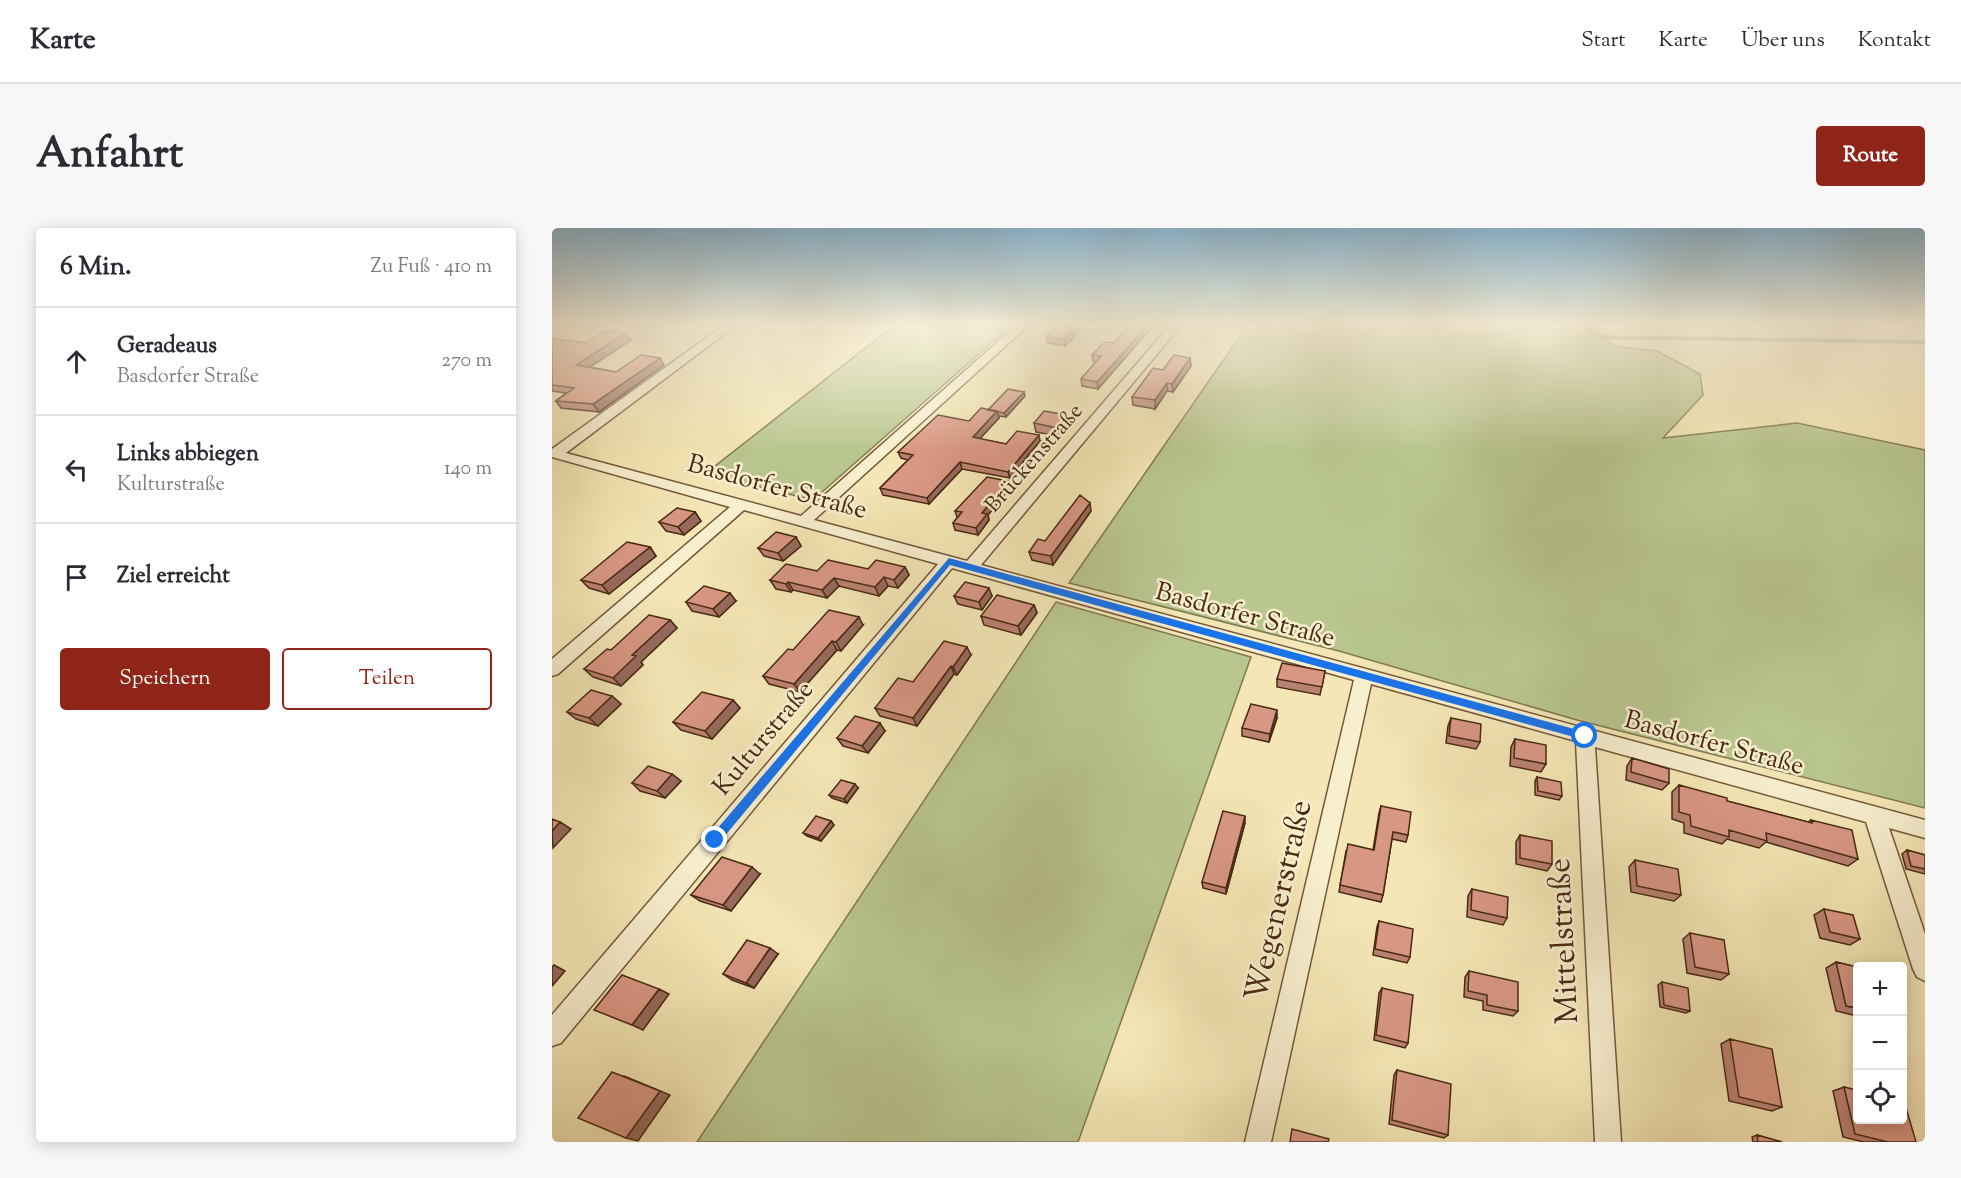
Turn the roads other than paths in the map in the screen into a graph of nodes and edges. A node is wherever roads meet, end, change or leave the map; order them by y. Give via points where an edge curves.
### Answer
1 (675, 366) edge
2 (978, 366) edge
3 (1142, 366) edge
4 (554, 454) edge
5 (741, 505) junction
6 (804, 521) junction
7 (949, 561) junction
8 (970, 567) junction
9 (552, 669) edge
10 (1364, 675) junction
11 (1585, 736) junction
12 (1874, 814) junction
13 (1925, 829) edge
14 (1925, 969) edge
15 (552, 1034) edge
16 (1258, 1142) edge
17 (1608, 1142) edge

1 - 4 street
2 - 6 street
3 - 8 street, Brückenstraße
4 - 5 street, Basdorfer Straße
5 - 6 street, Basdorfer Straße
5 - 9 street
6 - 7 street, Basdorfer Straße
7 - 8 street, Basdorfer Straße
7 - 15 street, Kulturstraße
8 - 10 street, Basdorfer Straße
10 - 11 street, Basdorfer Straße
10 - 16 street, Wegenerstraße
11 - 12 street, Basdorfer Straße
11 - 17 street, Mittelstraße
12 - 13 street, Basdorfer Straße
12 - 14 street

